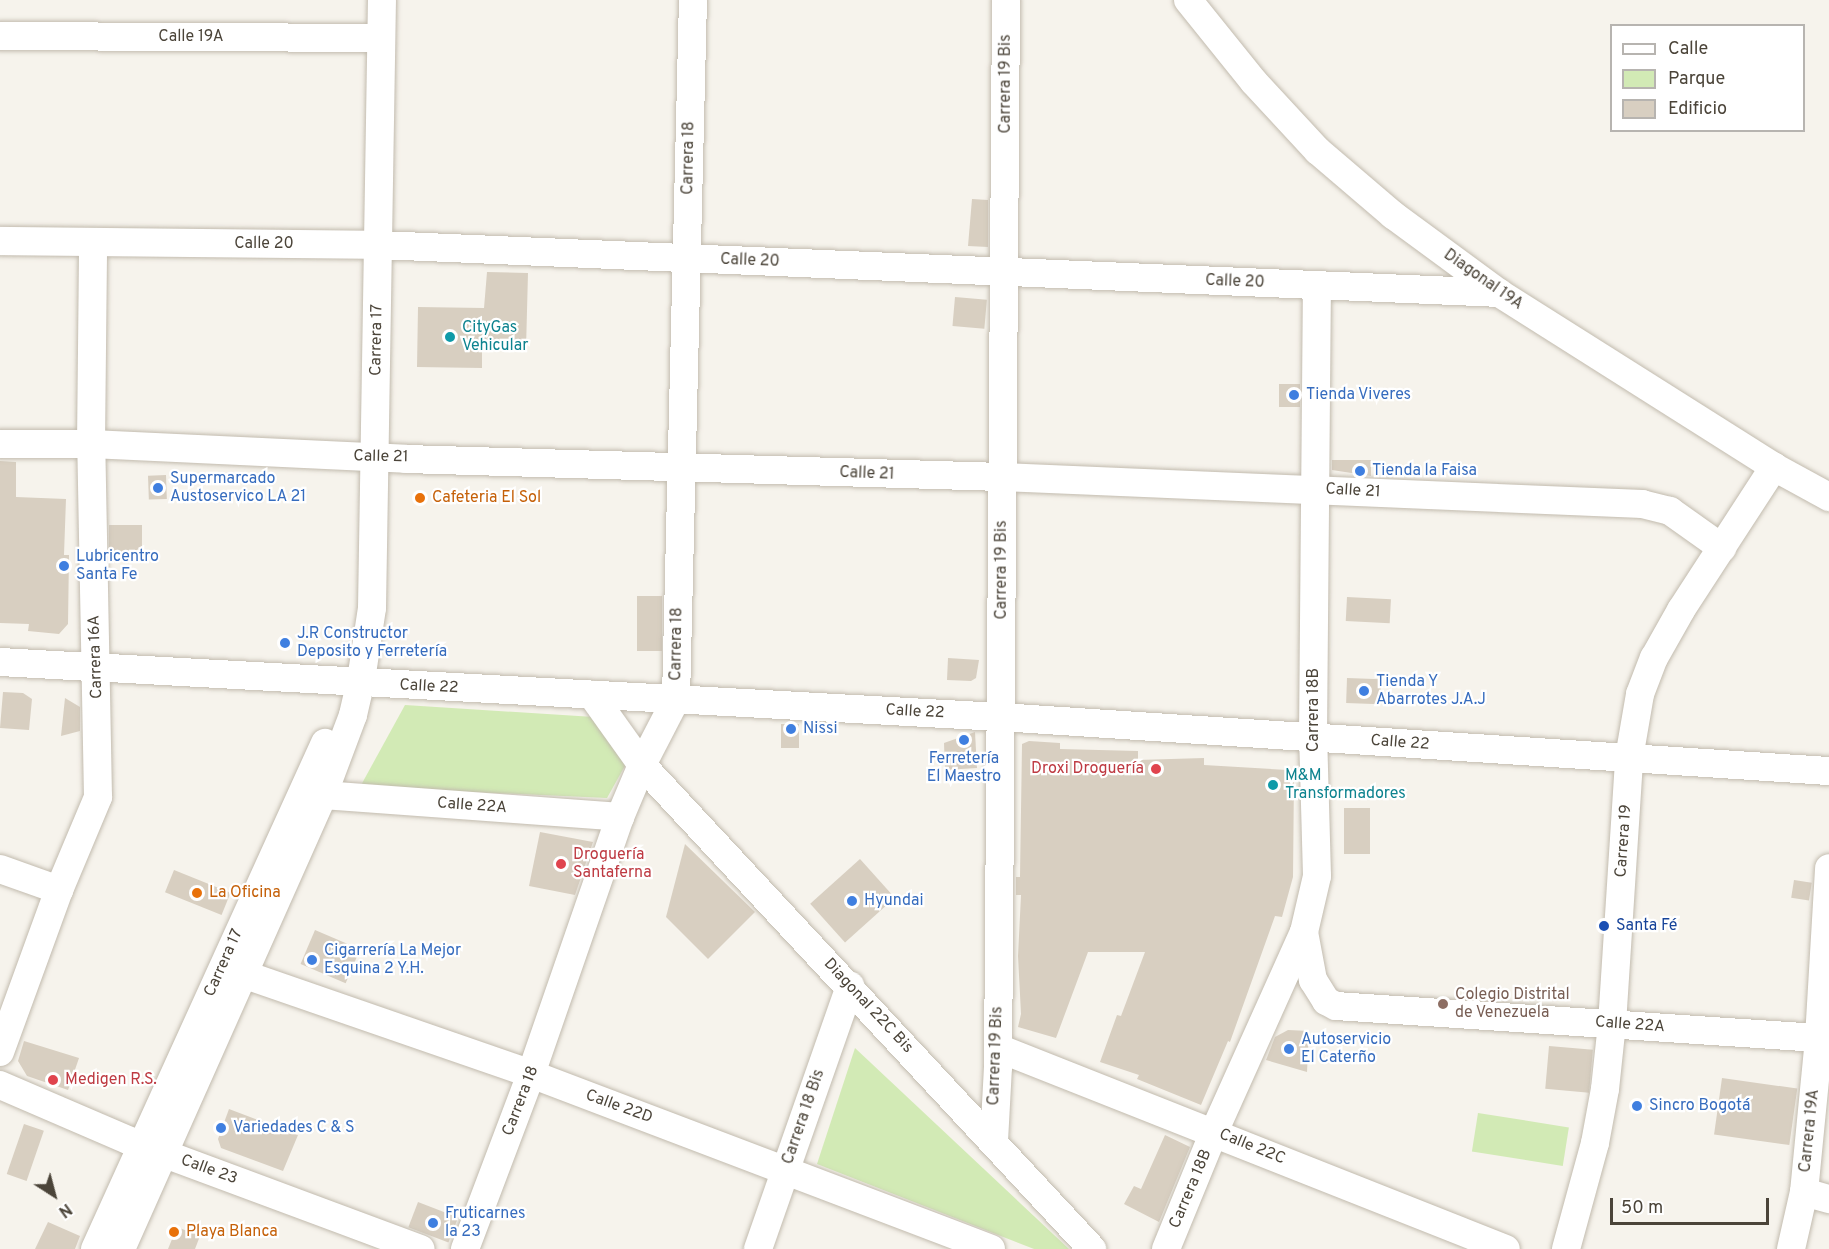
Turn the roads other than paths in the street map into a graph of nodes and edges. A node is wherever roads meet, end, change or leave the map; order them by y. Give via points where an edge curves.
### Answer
1 (382, 0) edge
2 (693, 0) edge
3 (1006, 0) edge
4 (1188, 0) edge
5 (0, 36) edge
6 (381, 38) junction
7 (0, 241) edge
8 (93, 243) junction
9 (379, 245) junction
10 (687, 258) junction
11 (1004, 272) junction
12 (1317, 285) junction
13 (1499, 293) junction
14 (0, 444) edge
15 (91, 444) junction
16 (374, 458) junction
17 (1774, 466) junction
18 (681, 468) junction
19 (1002, 477) junction
20 (1317, 489) junction
21 (1829, 497) edge
22 (1722, 548) junction
23 (0, 662) edge
24 (97, 666) junction
25 (361, 680) junction
26 (592, 695) junction
27 (676, 699) junction
28 (1000, 717) junction
29 (1313, 737) junction
30 (1629, 758) junction
31 (642, 765) junction
32 (1829, 771) edge
33 (323, 795) junction
34 (620, 817) junction
35 (1829, 868) edge
36 (0, 869) edge
37 (60, 890) junction
38 (1304, 932) junction
39 (243, 974) junction
40 (850, 986) junction
41 (1612, 1024) junction
42 (1824, 1038) edge
43 (0, 1052) edge
44 (998, 1057) junction
45 (531, 1074) junction
46 (0, 1085) edge
47 (1214, 1132) junction
48 (994, 1141) junction
49 (153, 1149) junction
50 (786, 1169) junction
51 (1816, 1196) edge
52 (95, 1249) edge
53 (122, 1249) edge
54 (421, 1249) edge
55 (465, 1249) edge
56 (758, 1249) edge
57 (991, 1249) edge
58 (1092, 1249) edge
59 (1166, 1249) edge
60 (1506, 1249) edge
61 (1566, 1249) edge
62 (1791, 1249) edge

1 - 6 street, Carrera 17
2 - 10 street, Carrera 18
3 - 11 street, Carrera 19 Bis
4 - 13 street, Diagonal 19A via 1254,82 1318,151 1393,215
5 - 6 street, Calle 19A
6 - 9 street, Carrera 17
7 - 8 street, Calle 20
8 - 9 street, Calle 20
8 - 15 street, Carrera 16A
9 - 10 street, Calle 20
9 - 16 street, Carrera 17
10 - 11 street, Calle 20
10 - 18 street, Carrera 18
11 - 12 street, Calle 20
11 - 19 street, Carrera 19 Bis
12 - 13 street, Calle 20
12 - 20 street, Carrera 18B
13 - 17 street, Diagonal 19A
14 - 15 street, Calle 21
15 - 16 street, Calle 21
15 - 24 street, Carrera 16A
16 - 18 street, Calle 21
16 - 25 street, Carrera 17 via 372,608
17 - 21 street, Diagonal 19A
17 - 22 street, Carrera 19
18 - 19 street, Calle 21
18 - 27 street, Carrera 18
19 - 20 street, Calle 21
19 - 28 street, Carrera 19 Bis
20 - 22 street, Calle 21 via 1642,504 1670,511
20 - 29 street, Carrera 18B
22 - 30 street, Carrera 19 via 1654,658 1640,694
23 - 24 street, Calle 22
24 - 25 street, Calle 22
24 - 37 street, Carrera 16A via 98,797
25 - 26 street, Calle 22 via 397,686
25 - 33 street, Carrera 17 via 353,715
25 - 49 street, Carrera 17 via 306,781
26 - 27 street, Calle 22
26 - 31 street, Diagonal 22C Bis
27 - 28 street, Calle 22
27 - 31 street, Carrera 18
28 - 29 street, Calle 22
28 - 44 street, Carrera 19 Bis
29 - 30 street, Calle 22
29 - 38 street, Carrera 18B via 1317,876
30 - 32 street, Calle 22
30 - 41 street, Carrera 19
31 - 34 street, Carrera 18
31 - 40 street, Diagonal 22C Bis
33 - 34 street, Calle 22A
33 - 39 street, Carrera 17
34 - 45 street, Carrera 18
35 - 42 street, Carrera 19A
36 - 37 street
37 - 43 street, Carrera 16A
38 - 41 street, Calle 22A via 1313,980 1326,1001 1336,1006
38 - 47 street, Carrera 18B
39 - 45 street, Calle 22D
39 - 49 street, Carrera 17
40 - 48 street, Diagonal 22C Bis
40 - 50 street, Carrera 18 Bis
41 - 42 street, Calle 22A
41 - 61 street, Carrera 19 via 1594,1143
42 - 51 street, Carrera 19A
44 - 47 street, Calle 22C
44 - 48 street, Carrera 19 Bis
45 - 50 street, Calle 22D
45 - 55 street, Carrera 18
46 - 49 street, Calle 23
47 - 59 street, Carrera 18B
47 - 60 street, Calle 22C
48 - 58 street, Diagonal 22C Bis
49 - 52 street, Carrera 17
49 - 53 street, Carrera 17
49 - 54 street, Calle 23
50 - 56 street, Carrera 18 Bis
50 - 57 street, Calle 22D
51 - 62 street, Carrera 19A

